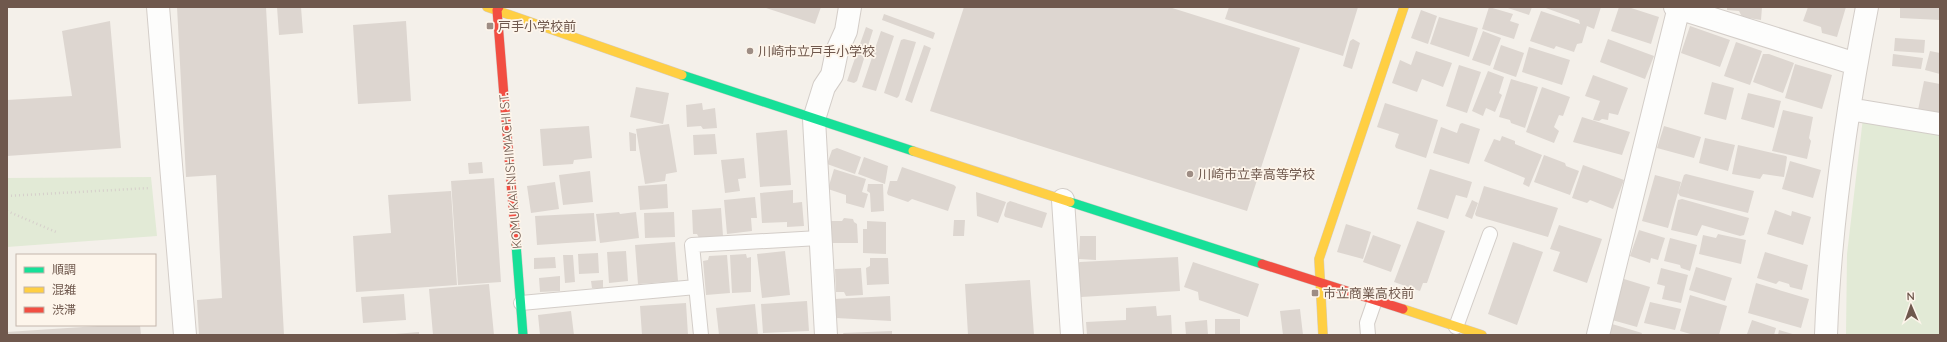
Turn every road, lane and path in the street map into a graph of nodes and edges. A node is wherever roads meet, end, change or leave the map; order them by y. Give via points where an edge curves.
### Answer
1 (158, 7) edge
2 (487, 7) edge
3 (850, 7) edge
4 (1404, 7) edge
5 (1678, 7) edge
6 (1867, 7) edge
7 (498, 9) edge
8 (1856, 64) junction
9 (1849, 109) junction
10 (814, 119) junction
11 (1940, 124) edge
12 (158, 188) dead end
13 (7, 196) edge
14 (1063, 200) junction
15 (7, 211) edge
16 (56, 232) dead end
17 (1490, 234) dead end
18 (820, 238) junction
19 (1319, 282) junction
20 (696, 287) junction
21 (1375, 300) junction
22 (521, 303) junction
23 (1456, 327) junction
24 (185, 335) edge
25 (523, 335) edge
26 (701, 335) edge
27 (826, 335) edge
28 (1072, 335) edge
29 (1323, 335) edge
30 (1368, 335) edge
31 (1482, 335) edge
32 (1598, 335) edge
33 (1826, 335) edge

1 - 24 street
2 - 7 street
3 - 10 street via 846,31 837,51 832,75 824,87
4 - 19 street via 1319,259
5 - 8 street
5 - 32 street
6 - 8 street
7 - 10 street via 677,74
7 - 22 street, KOMUKAI-NISHIMACHI ST.
8 - 9 street
9 - 11 street
9 - 33 street via 1835,206
10 - 14 street
10 - 18 street
12 - 13 path
14 - 19 street
14 - 28 street
15 - 16 path
17 - 23 lane
18 - 20 lane via 692,245
18 - 27 street
19 - 21 street
19 - 29 street
20 - 22 lane
20 - 26 lane
21 - 23 street
21 - 30 lane via 1367,323
22 - 25 street, KOMUKAI-NISHIMACHI ST.
23 - 31 street

